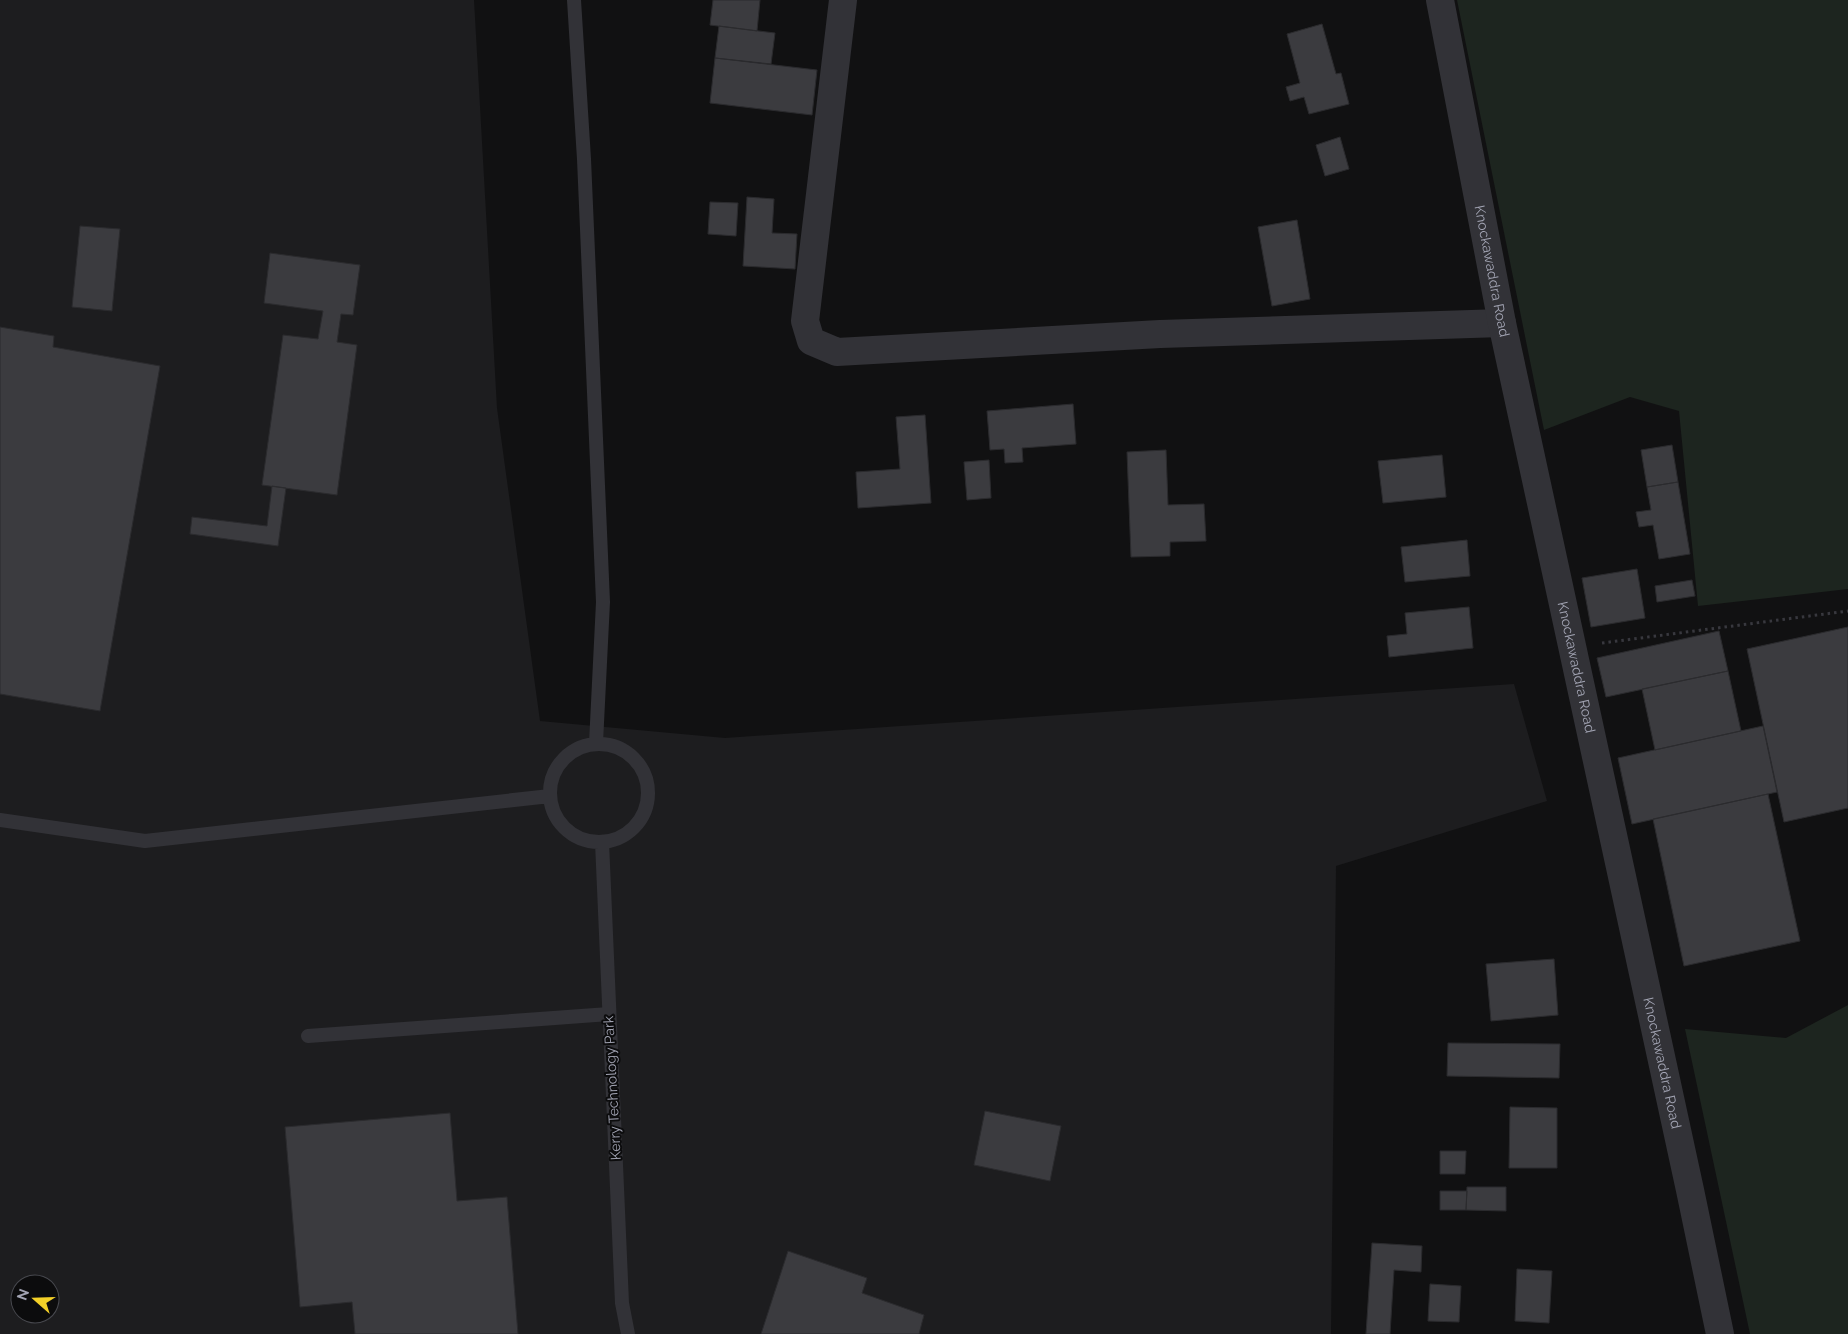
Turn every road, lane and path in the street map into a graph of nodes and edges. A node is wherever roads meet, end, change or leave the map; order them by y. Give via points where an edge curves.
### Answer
1 (574, 0) edge
2 (843, 0) edge
3 (1440, 0) edge
4 (1502, 323) junction
5 (1848, 611) edge
6 (1571, 647) junction
7 (596, 743) junction
8 (550, 796) junction
9 (0, 820) edge
10 (602, 842) junction
11 (609, 1014) junction
12 (308, 1036) dead end
13 (628, 1334) edge
14 (1720, 1334) edge

1 - 7 lane via 603,602
2 - 4 street via 805,321 811,341 836,352 1160,334
3 - 4 street, Knockawaddra Road
4 - 6 street, Knockawaddra Road
5 - 6 path
6 - 14 street, Knockawaddra Road
7 - 8 lane via 581,747 562,760 551,780
7 - 10 lane via 625,751 637,761 645,774 648,789 640,819 617,838
8 - 9 lane via 145,841
8 - 10 lane via 553,811 561,824 586,840
10 - 11 lane, Kerry Technology Park
11 - 12 lane
11 - 13 lane, Kerry Technology Park via 622,1303

